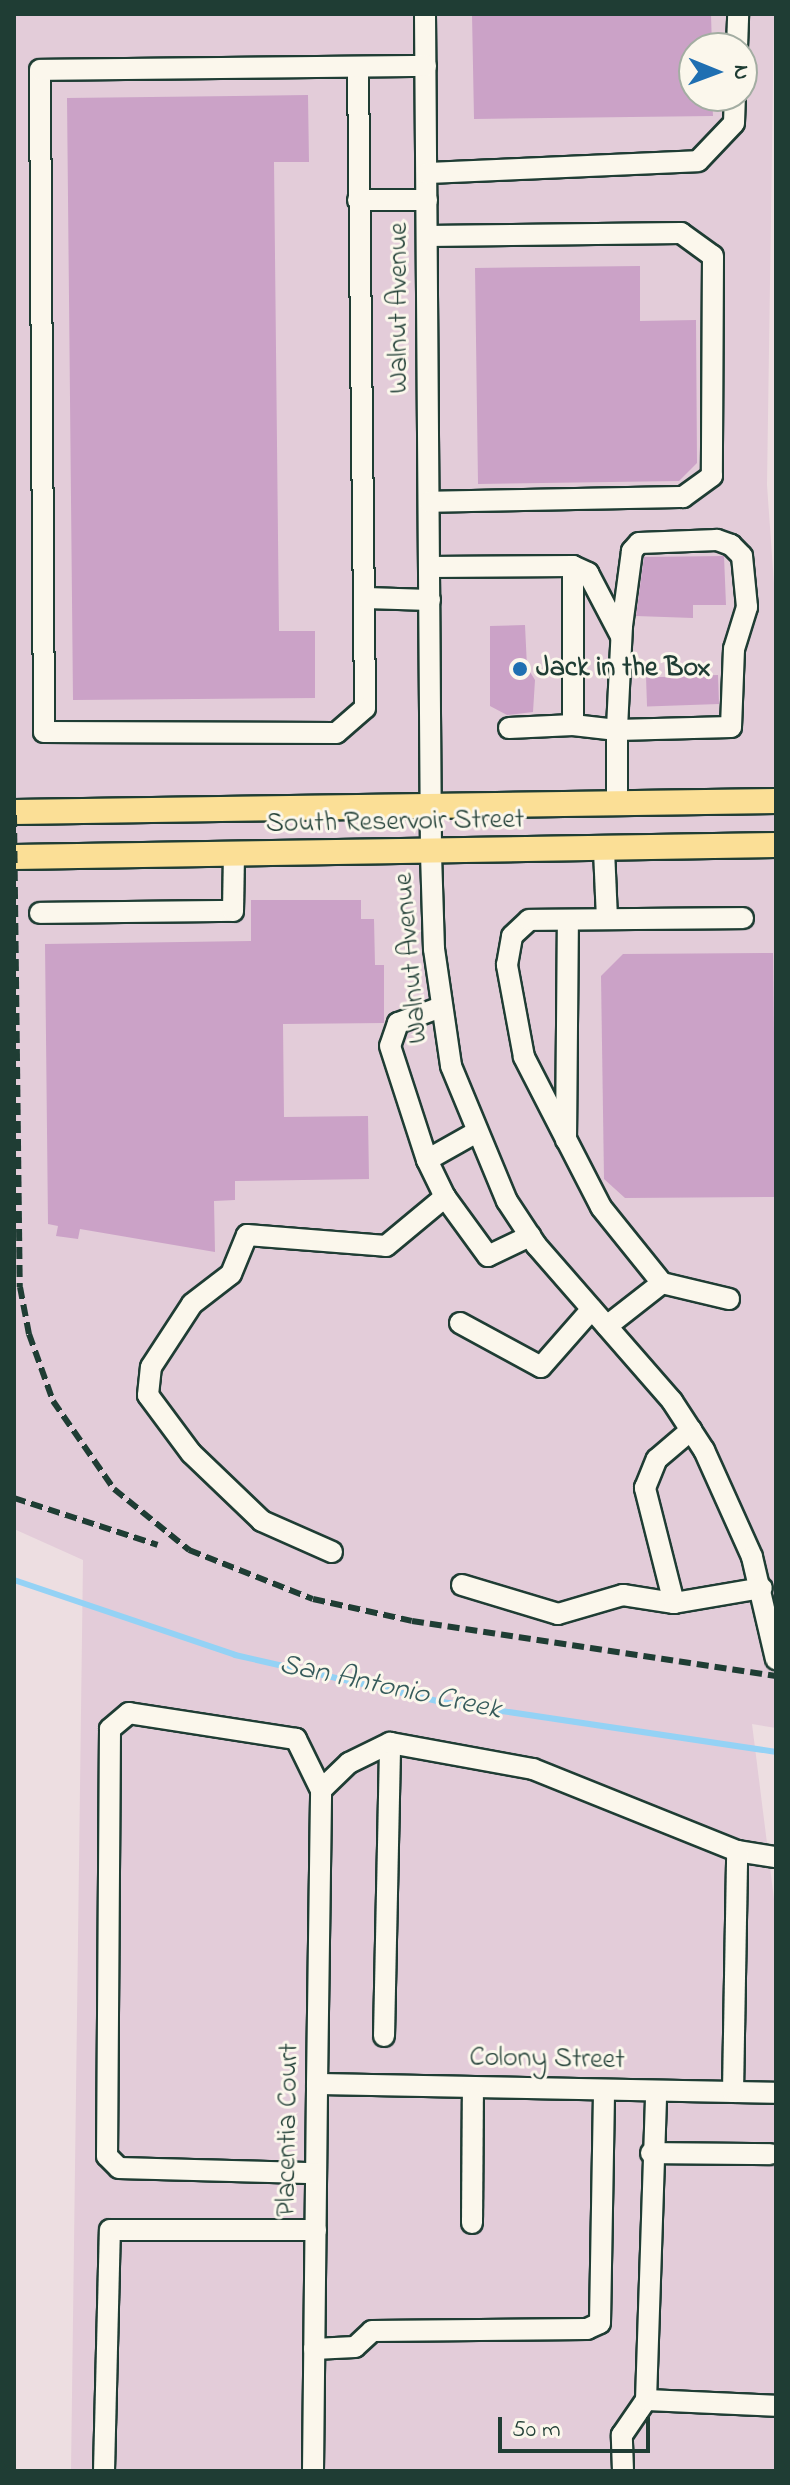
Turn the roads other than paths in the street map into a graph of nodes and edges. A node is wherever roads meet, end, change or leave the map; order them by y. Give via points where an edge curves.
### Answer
1 (425, 14) edge
2 (426, 66) junction
3 (358, 68) junction
4 (734, 112) edge
5 (427, 173) junction
6 (358, 200) junction
7 (427, 200) junction
8 (427, 236) junction
9 (429, 502) junction
10 (573, 566) junction
11 (429, 567) junction
12 (366, 598) junction
13 (430, 600) junction
14 (621, 636) junction
15 (573, 725) junction
16 (509, 728) dead end
17 (617, 730) junction
18 (776, 801) edge
19 (617, 802) junction
20 (430, 804) junction
21 (14, 812) edge
22 (776, 845) edge
23 (604, 850) junction
24 (431, 854) junction
25 (234, 856) junction
26 (14, 857) edge
27 (40, 913) dead end
28 (743, 918) dead end
29 (607, 919) junction
30 (568, 920) junction
31 (441, 1007) junction
32 (475, 1133) junction
33 (566, 1146) junction
34 (427, 1160) junction
35 (445, 1197) junction
36 (530, 1236) junction
37 (662, 1283) junction
38 (729, 1299) dead end
39 (592, 1309) junction
40 (460, 1323) dead end
41 (607, 1326) junction
42 (691, 1430) junction
43 (332, 1552) dead end
44 (462, 1585) dead end
45 (762, 1588) junction
46 (674, 1603) junction
47 (776, 1659) edge
48 (390, 1743) junction
49 (321, 1790) junction
50 (737, 1851) junction
51 (776, 1857) edge
52 (384, 2036) dead end
53 (317, 2084) junction
54 (473, 2087) junction
55 (604, 2090) junction
56 (656, 2091) junction
57 (733, 2092) junction
58 (776, 2093) edge
59 (651, 2153) junction
60 (770, 2154) dead end
61 (316, 2173) junction
62 (472, 2223) dead end
63 (316, 2230) junction
64 (314, 2349) junction
65 (646, 2400) junction
66 (776, 2406) edge
67 (104, 2471) edge
68 (313, 2471) edge
69 (623, 2471) edge

1 - 2 street, Walnut Avenue
2 - 3 street
2 - 5 street, Walnut Avenue
3 - 6 street
3 - 12 street via 40,70 44,732 336,733 365,708
4 - 5 street via 734,123 698,161
5 - 7 street, Walnut Avenue
6 - 7 street
6 - 12 street
7 - 8 street, Walnut Avenue
8 - 9 street, Walnut Avenue
8 - 9 street via 681,233 713,256 712,476 683,497
9 - 11 street, Walnut Avenue
10 - 11 street
10 - 14 street via 588,573
10 - 15 street
11 - 13 street, Walnut Avenue
12 - 13 street
13 - 20 street, Walnut Avenue
14 - 17 street
14 - 17 street via 626,569 639,543 717,540 742,556 747,607 734,649 731,727
15 - 16 street
15 - 17 street
17 - 19 street
18 - 19 main road, South Reservoir Street
19 - 20 main road, South Reservoir Street
20 - 21 main road, South Reservoir Street
20 - 24 street, Walnut Avenue
22 - 23 main road, South Reservoir Street
23 - 24 main road, South Reservoir Street
23 - 29 street
24 - 25 main road, South Reservoir Street
24 - 31 street, Walnut Avenue
25 - 26 main road, South Reservoir Street
25 - 27 street via 233,911
28 - 29 street
29 - 30 street
30 - 33 street
30 - 33 street via 529,920 512,936 507,965 524,1057
31 - 32 street, Walnut Avenue via 451,1066
31 - 34 street via 398,1023 390,1046
32 - 34 street
32 - 36 street, Walnut Avenue
33 - 37 street via 601,1207
34 - 35 street
35 - 36 street via 488,1256
35 - 43 street via 386,1246 247,1235 231,1274 192,1304 151,1367 148,1395 191,1453 262,1521
36 - 39 street, Walnut Avenue
37 - 38 street
37 - 41 street
39 - 40 street via 541,1367
39 - 41 street, Walnut Avenue
41 - 42 street, Walnut Avenue
42 - 45 street, Walnut Avenue via 732,1502
42 - 46 street via 657,1459 645,1488
44 - 46 street via 558,1614 623,1595
45 - 46 street
45 - 47 street, Walnut Avenue
48 - 49 street via 349,1763
48 - 50 street via 533,1769
48 - 52 street
49 - 53 street, Placentia Court
49 - 61 street via 296,1739 129,1713 110,1729 107,2156 119,2168
50 - 51 street
50 - 57 street
53 - 54 street, Colony Street
53 - 61 street, Placentia Court
54 - 55 street, Colony Street
54 - 62 street
55 - 56 street, Colony Street
55 - 64 street via 600,2323 587,2329 372,2331 355,2347
56 - 57 street, Colony Street
56 - 59 street
57 - 58 street, Colony Street
59 - 60 street
59 - 65 street
61 - 63 street, Placentia Court
63 - 64 street, Placentia Court
63 - 67 street via 110,2230
64 - 68 street, Placentia Court
65 - 66 street
65 - 69 street via 622,2435

